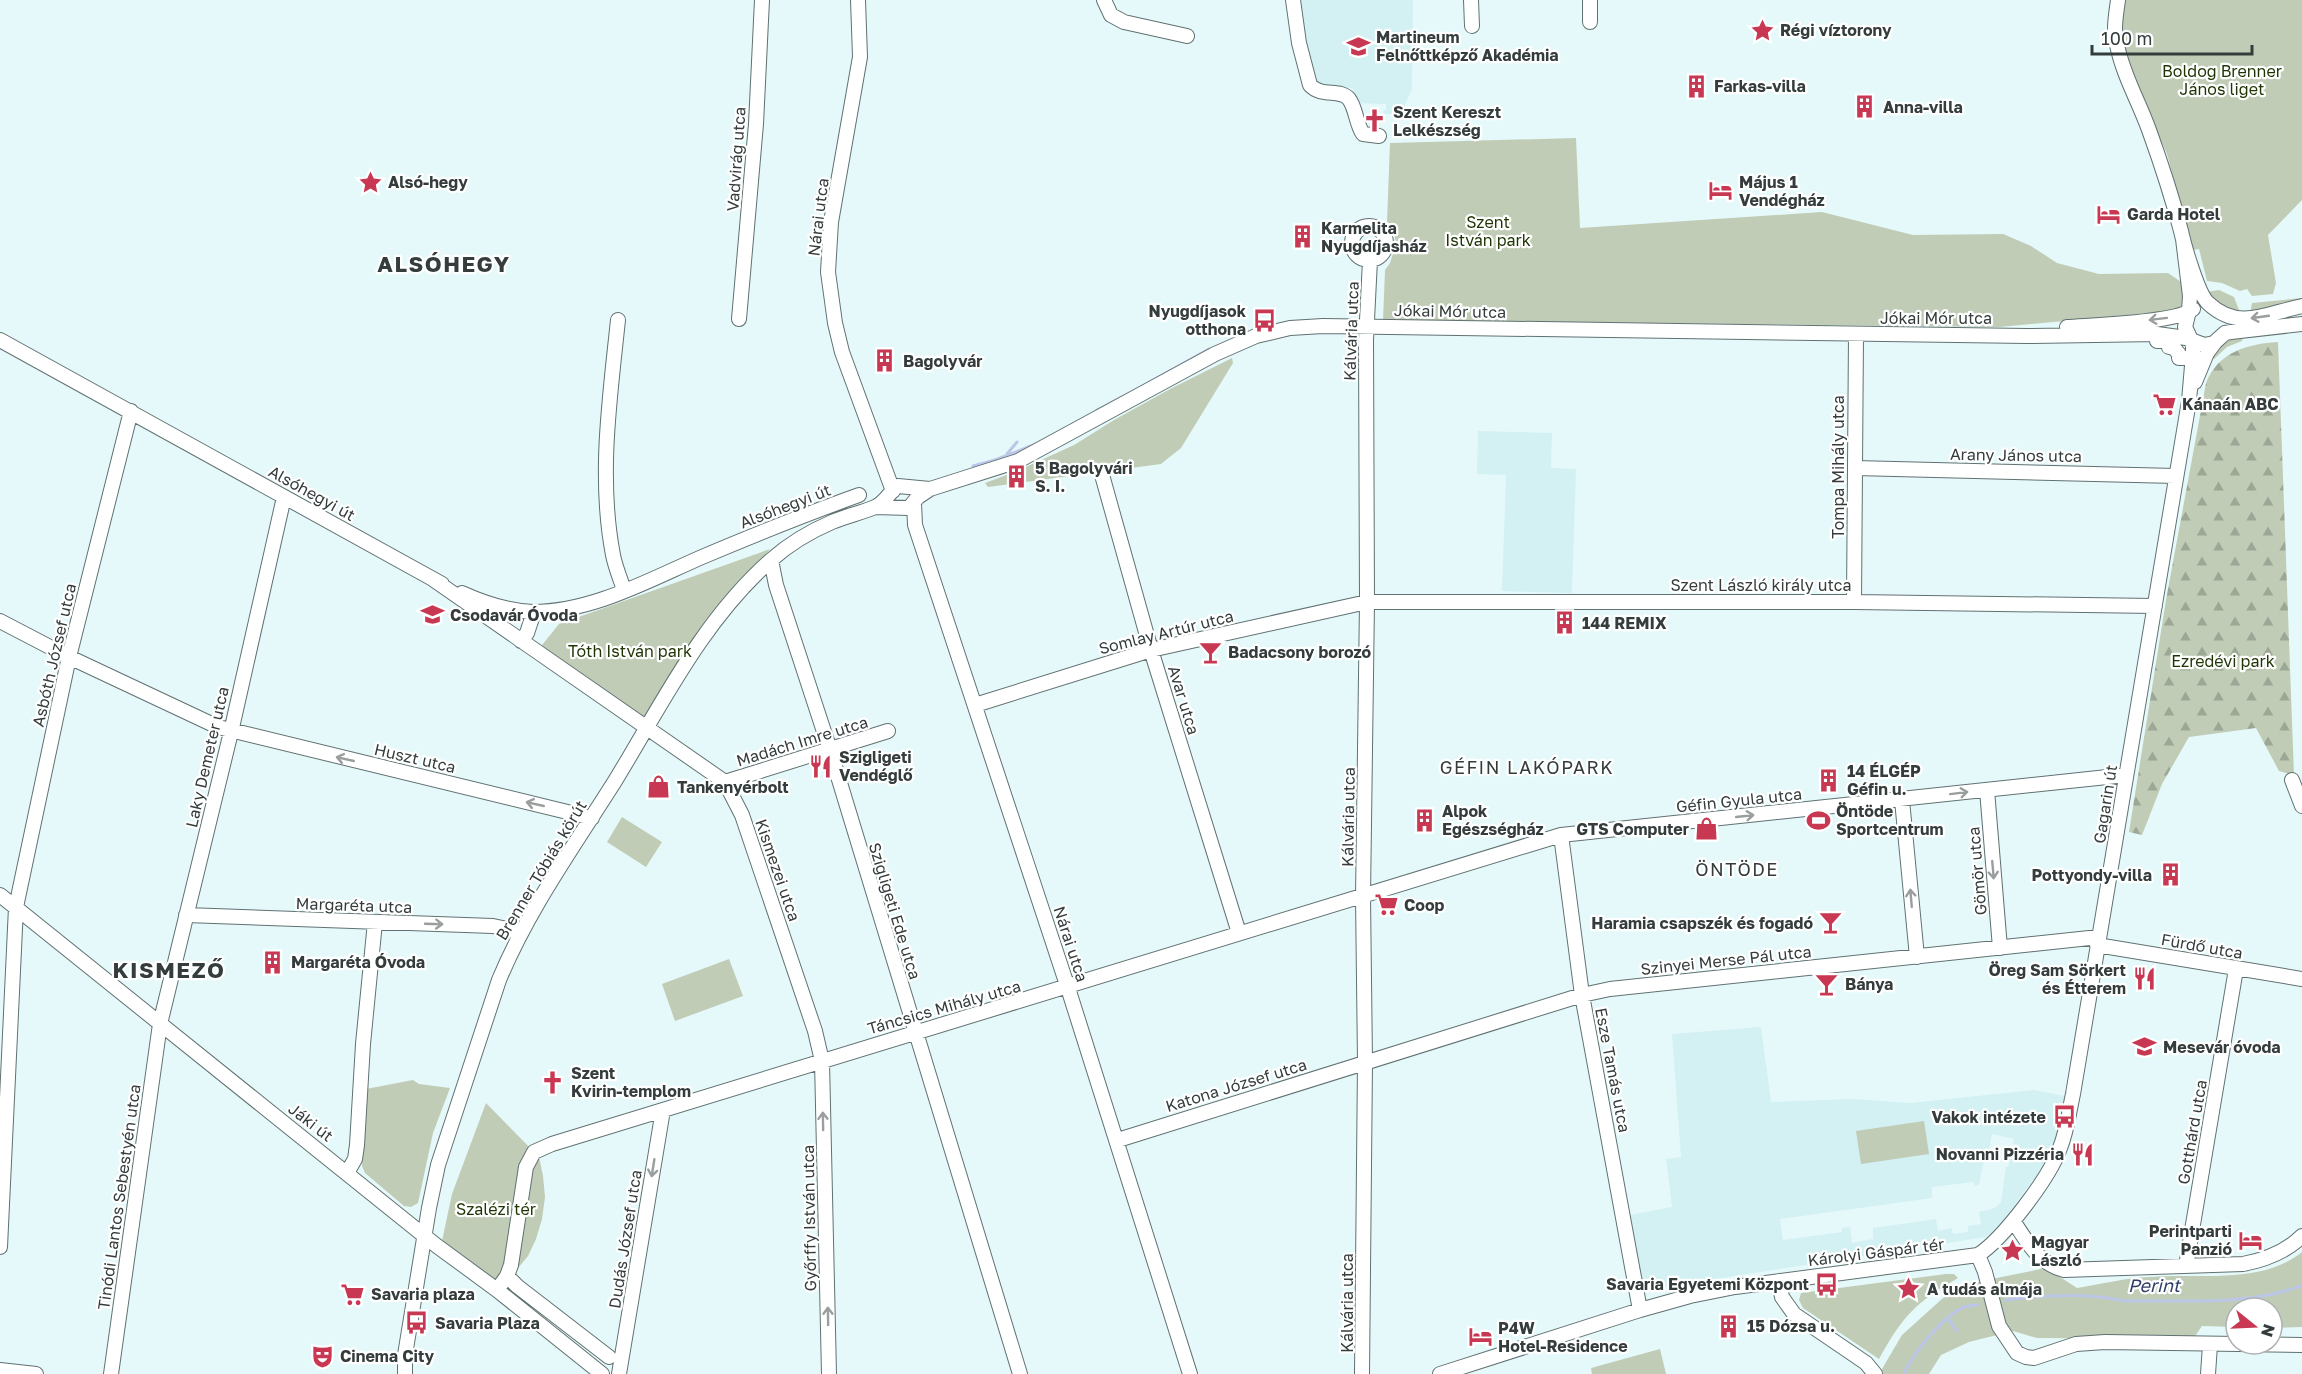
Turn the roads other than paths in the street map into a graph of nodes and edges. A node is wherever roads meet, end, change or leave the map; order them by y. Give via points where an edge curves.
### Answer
1 (762, 0) edge
2 (858, 0) edge
3 (1104, 0) edge
4 (1293, 0) edge
5 (1471, 0) edge
6 (1590, 0) edge
7 (2118, 0) edge
8 (1590, 22) dead end
9 (1472, 26) dead end
10 (1186, 36) dead end
11 (1379, 136) dead end
12 (2183, 239) junction
13 (1370, 260) dead end
14 (2302, 306) edge
15 (2216, 309) junction
16 (2188, 313) junction
17 (739, 319) dead end
18 (618, 320) dead end
19 (2302, 324) edge
20 (1366, 327) junction
21 (1856, 334) junction
22 (2006, 334) junction
23 (2092, 335) junction
24 (2191, 339) junction
25 (2219, 339) junction
26 (0, 340) edge
27 (2187, 358) dead end
28 (2189, 401) junction
29 (131, 411) junction
30 (1855, 468) junction
31 (1102, 475) dead end
32 (2176, 476) junction
33 (899, 488) junction
34 (930, 489) junction
35 (859, 495) dead end
36 (284, 497) junction
37 (914, 502) junction
38 (875, 507) junction
39 (900, 509) junction
40 (915, 525) junction
41 (771, 560) junction
42 (434, 580) junction
43 (624, 590) junction
44 (1367, 602) junction
45 (1854, 602) junction
46 (2155, 606) junction
47 (534, 612) junction
48 (0, 621) edge
49 (521, 641) junction
50 (1151, 650) junction
51 (69, 657) junction
52 (975, 705) junction
53 (647, 728) junction
54 (888, 731) dead end
55 (231, 732) junction
56 (830, 750) junction
57 (2126, 775) junction
58 (2292, 780) dead end
59 (725, 782) junction
60 (1987, 790) junction
61 (1902, 800) junction
62 (2302, 806) edge
63 (592, 818) junction
64 (1561, 835) junction
65 (0, 895) edge
66 (1363, 897) junction
67 (16, 907) junction
68 (186, 915) junction
69 (375, 922) junction
70 (1239, 933) junction
71 (519, 934) junction
72 (2098, 941) junction
73 (2000, 948) junction
74 (1917, 957) junction
75 (2236, 969) junction
76 (2302, 979) edge
77 (1068, 988) junction
78 (1582, 994) junction
79 (160, 1024) junction
80 (915, 1032) junction
81 (822, 1061) junction
82 (1365, 1062) junction
83 (663, 1110) junction
84 (1118, 1140) junction
85 (347, 1173) junction
86 (1, 1218) edge
87 (2013, 1221) junction
88 (424, 1235) junction
89 (2302, 1236) edge
90 (0, 1247) edge
91 (1978, 1255) junction
92 (2186, 1266) junction
93 (507, 1276) junction
94 (1779, 1281) junction
95 (497, 1290) junction
96 (1640, 1310) junction
97 (2210, 1345) junction
98 (2302, 1345) edge
99 (405, 1355) junction
100 (609, 1357) dead end
101 (0, 1370) edge
102 (36, 1374) edge
103 (111, 1374) edge
104 (398, 1374) edge
105 (405, 1374) edge
106 (602, 1374) edge
107 (619, 1374) edge
108 (829, 1374) edge
109 (1020, 1374) edge
110 (1190, 1374) edge
111 (1362, 1374) edge
112 (1440, 1374) edge
113 (1875, 1374) edge
114 (2208, 1374) edge

1 - 17 street, Vadvirág utca
2 - 33 street, Nárai utca via 860,57 831,222 830,293 842,352 872,433
3 - 10 street via 1111,15 1124,22
4 - 11 street via 1310,85 1323,93 1348,97 1363,134
5 - 9 street
6 - 8 street
7 - 12 street via 2116,44
12 - 15 street via 2202,294
12 - 16 street, Gagarin út
13 - 20 street, Kálvária utca
14 -> 15 street via 2242,319
15 - 16 street via 2199,306
15 - 25 street via 2225,323
16 -> 22 street, Jókai Mór utca
16 - 24 street, Gagarin út via 2185,327
18 - 43 street via 606,475 613,556
19 - 25 street via 2231,332
20 - 21 street, Jókai Mór utca
20 - 34 street, Jókai Mór utca via 1290,328 1256,336 1196,363 1018,461
20 - 44 street, Kálvária utca
21 - 22 street, Jókai Mór utca
21 - 30 street, Tompa Mihály utca
22 - 23 street, Jókai Mór utca
23 - 24 street, Jókai Mór utca via 2157,334
23 - 27 street via 2169,340 2169,347 2179,354 2178,358
24 - 25 street via 2204,345
24 - 28 street, Gagarin út
25 - 28 street, Gagarin út via 2205,357
26 - 29 street, Alsóhegyi út
28 - 32 street, Gagarin út
29 - 36 street, Alsóhegyi út
29 - 51 street, Asbóth József utca
30 - 32 street, Arany János utca
30 - 45 street, Tompa Mihály utca
31 - 50 street, Avar utca
32 - 46 street, Gagarin út
33 - 34 street, Jókai Mór utca
33 - 37 street via 914,491
33 - 38 street, Brenner Tóbiás körút
33 - 39 street via 892,502
34 - 37 street, Jókai Mór utca
35 - 43 street, Alsóhegyi út
36 - 42 street, Alsóhegyi út
36 - 55 street, Laky Demeter utca
37 - 39 street, Jókai Mór utca via 909,508
37 - 40 street, Nárai utca
38 - 39 street, Brenner Tóbiás körút
38 - 41 street, Brenner Tóbiás körút via 833,521
39 - 40 street, Nárai utca
40 - 52 street, Nárai utca
41 - 53 street, Brenner Tóbiás körút via 705,634
41 - 56 street, Szigligeti Ede utca
42 - 47 street, Alsóhegyi út via 494,605
42 - 49 street, Kismezei utca
43 - 47 street, Alsóhegyi út via 573,608
44 - 45 street, Szent László király utca
44 - 50 street, Somlay Artúr utca
44 - 66 street, Kálvária utca
45 - 46 street, Szent László király utca
46 - 57 street, Gagarin út
47 - 49 street
48 - 51 street, Huszt utca
49 - 53 street, Kismezei utca
50 - 52 street, Somlay Artúr utca
50 - 70 street, Avar utca
51 - 55 street, Huszt utca
51 - 67 street, Asbóth József utca
52 - 77 street, Nárai utca
53 - 59 street, Kismezei utca
53 - 63 street, Brenner Tóbiás körút
54 - 56 street, Madách Imre utca
63 -> 55 street, Huszt utca
55 - 68 street, Laky Demeter utca
56 - 59 street, Madách Imre utca
56 - 80 street, Szigligeti Ede utca
57 - 60 street, Géfin Gyula utca
57 - 72 street, Gagarin út
58 - 62 street
59 - 81 street, Kismezei utca via 742,815
61 -> 60 street, Géfin Gyula utca
60 -> 73 street, Gömör utca
64 -> 61 street, Géfin Gyula utca
74 -> 61 street
63 - 71 street, Brenner Tóbiás körút
64 - 66 street, Géfin Gyula utca
64 - 78 street, Esze Tamás utca
65 - 67 street, Jáki út
66 - 70 street, Táncsics Mihály utca
66 - 82 street, Kálvária utca
67 - 79 street, Jáki út
67 - 86 street, Asbóth József utca
68 - 69 street, Margaréta utca
68 - 79 street, Laky Demeter utca
69 -> 71 street, Margaréta utca via 493,926
69 - 85 street via 357,1145
70 - 77 street, Táncsics Mihály utca
71 - 88 street, Brenner Tóbiás körút via 492,999 453,1116
72 - 73 street, Szinyei Merse Pál utca
72 - 75 street, Fürdő utca
72 - 87 street, Gagarin út via 2065,1135 2054,1163
73 - 74 street, Szinyei Merse Pál utca
74 - 78 street, Szinyei Merse Pál utca
75 - 76 street, Fürdő utca
75 - 92 street, Gotthárd utca
77 - 80 street, Táncsics Mihály utca
77 - 84 street, Nárai utca
78 - 82 street, Szinyei Merse Pál utca
78 - 96 street, Esze Tamás utca
79 - 85 street, Jáki út
79 - 103 street, Tinódi Lantos Sebestyén utca
80 - 81 street, Táncsics Mihály utca
80 - 109 street, Szigligeti Ede utca
81 - 83 street, Táncsics Mihály utca
108 -> 81 street, Győrffy István utca
82 - 84 street, Katona József utca
82 - 111 street, Kálvária utca
83 - 93 street, Táncsics Mihály utca via 534,1152 526,1167
83 -> 107 street, Dudás József utca
84 - 110 street, Nárai utca
85 - 88 street, Jáki út
86 - 90 street, Asbóth József utca
87 - 91 street, Gagarin út
87 - 92 street via 2041,1260 2064,1270
88 - 95 street, Jáki út
88 - 99 street, Brenner Tóbiás körút
89 - 92 street via 2286,1249 2258,1261
91 - 94 street, Károlyi Gáspár tér
91 - 97 street via 1999,1326 2014,1350 2029,1358 2093,1342
93 - 95 street
93 - 100 street
94 - 96 street, Károlyi Gáspár tér via 1706,1293
94 - 113 street via 1783,1300 1794,1314 1866,1363
95 - 106 street, Jáki út
96 - 112 street, Károlyi Gáspár tér
97 - 98 street
97 - 114 street
99 - 104 street, Brenner Tóbiás körút
99 - 105 street, Brenner Tóbiás körút
101 - 102 street

